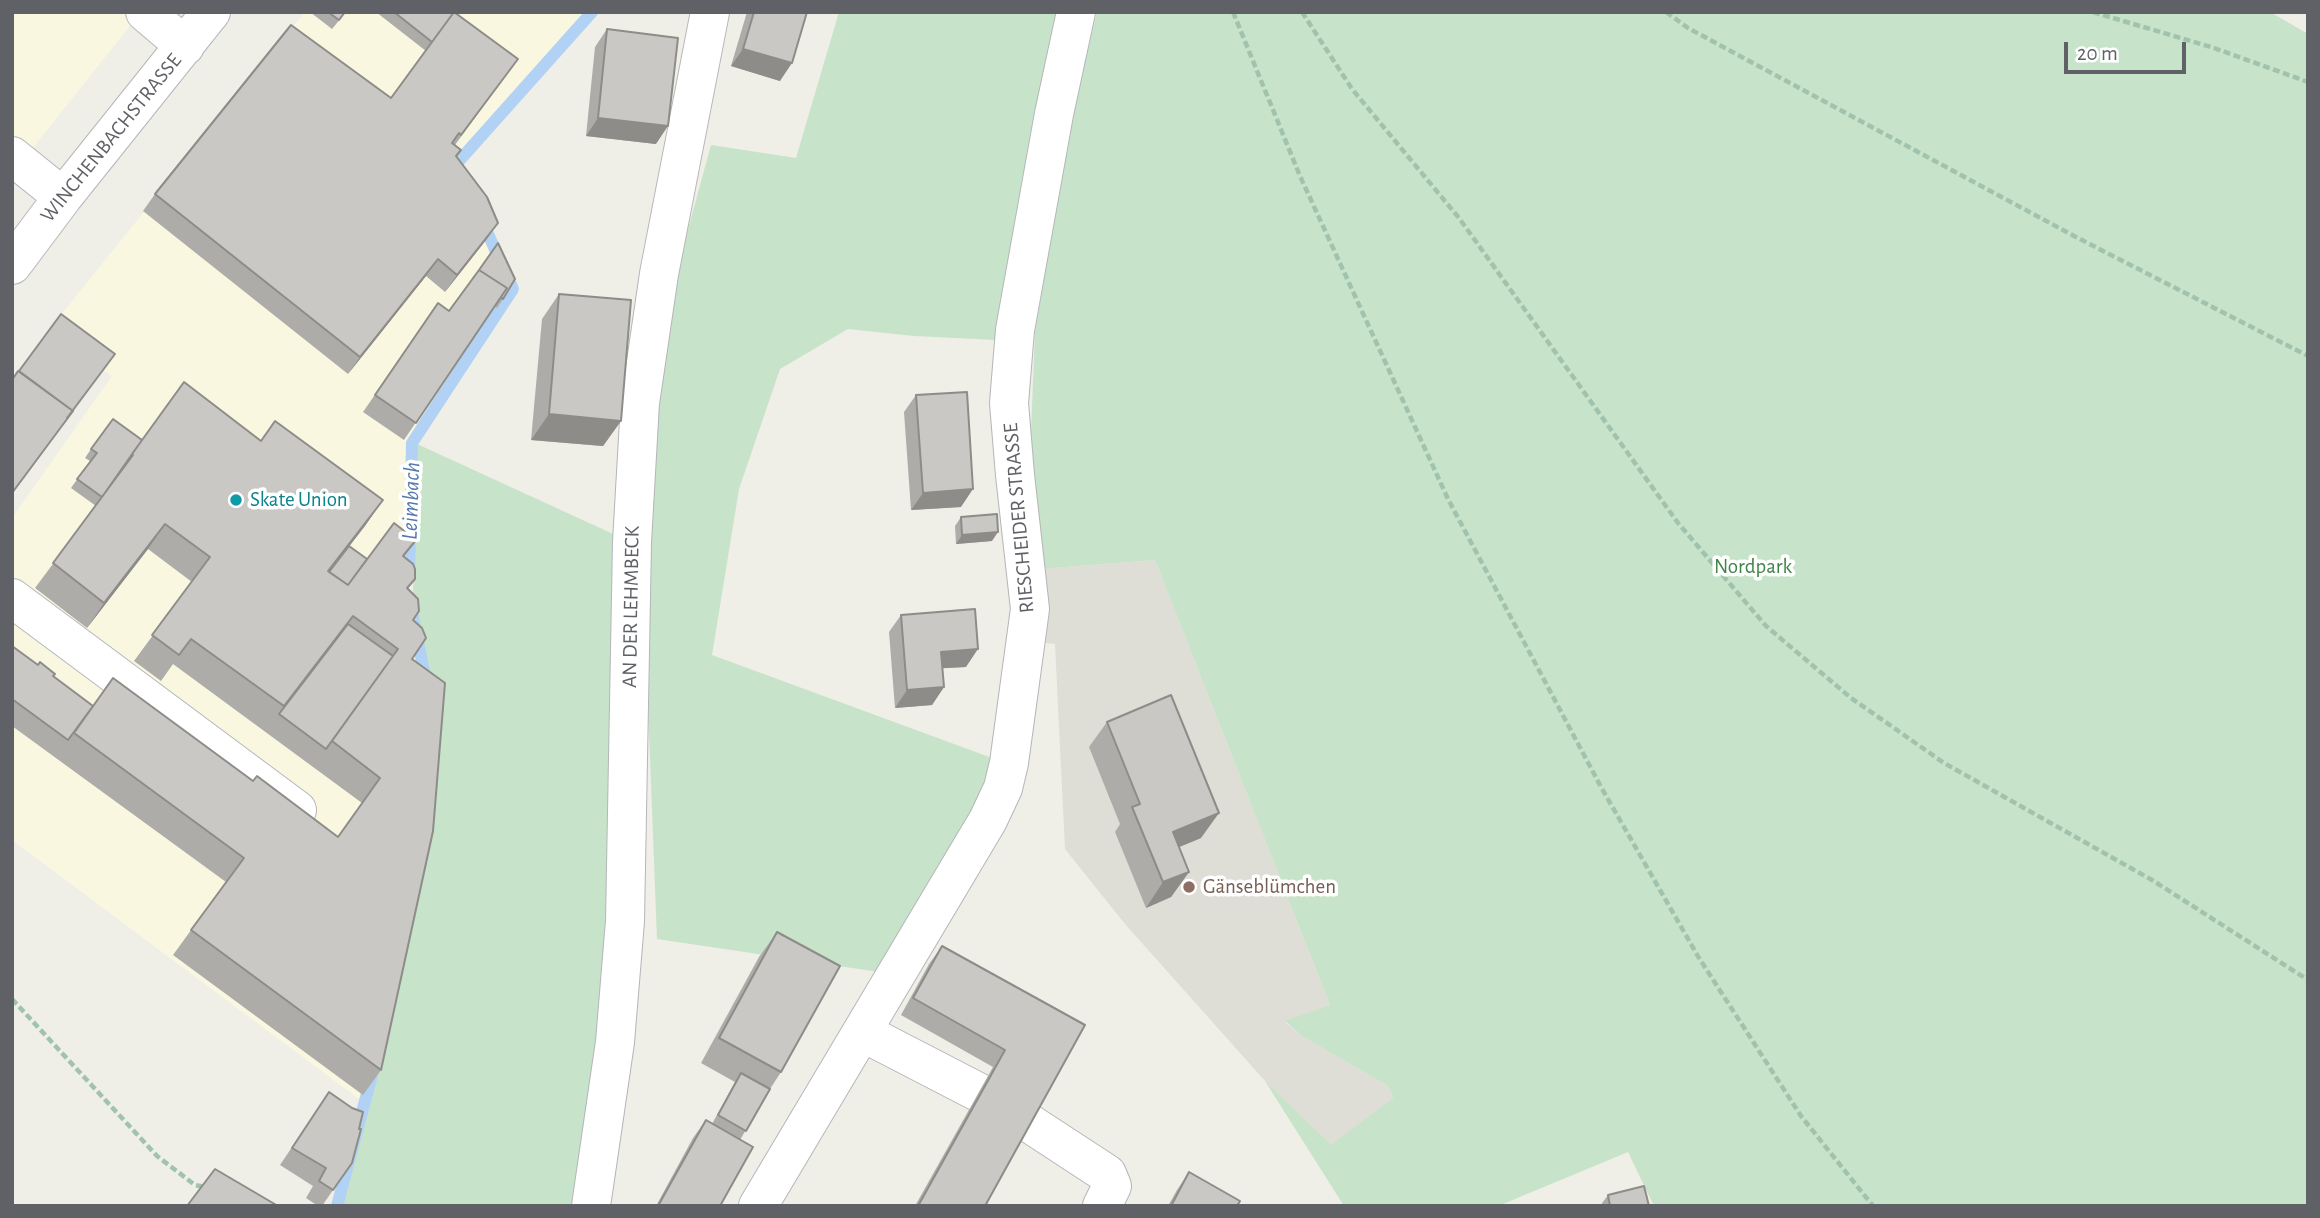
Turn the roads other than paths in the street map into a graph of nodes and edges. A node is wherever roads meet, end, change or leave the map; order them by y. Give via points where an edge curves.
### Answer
1 (145, 12) edge
2 (211, 12) edge
3 (710, 12) edge
4 (1076, 12) edge
5 (185, 46) junction
6 (12, 156) edge
7 (63, 197) junction
8 (12, 265) edge
9 (12, 598) edge
10 (323, 830) edge
11 (862, 1032) junction
12 (978, 1092) edge
13 (1029, 1123) edge
14 (759, 1205) edge
15 (591, 1206) edge
16 (1102, 1206) edge

1 - 5 street
2 - 5 street, WINCHENBACHSTRASSE
3 - 15 street, AN DER LEHMBECK via 640,403 632,542 625,921 615,1042
4 - 11 street, RIESCHEIDER STRASSE via 1015,330 1009,403 1030,609 1009,763 988,820
5 - 7 street, WINCHENBACHSTRASSE
6 - 7 street
7 - 8 street, WINCHENBACHSTRASSE
9 - 10 street
11 - 12 street
11 - 14 street, RIESCHEIDER STRASSE
13 - 16 street via 1107,1174 1112,1185

